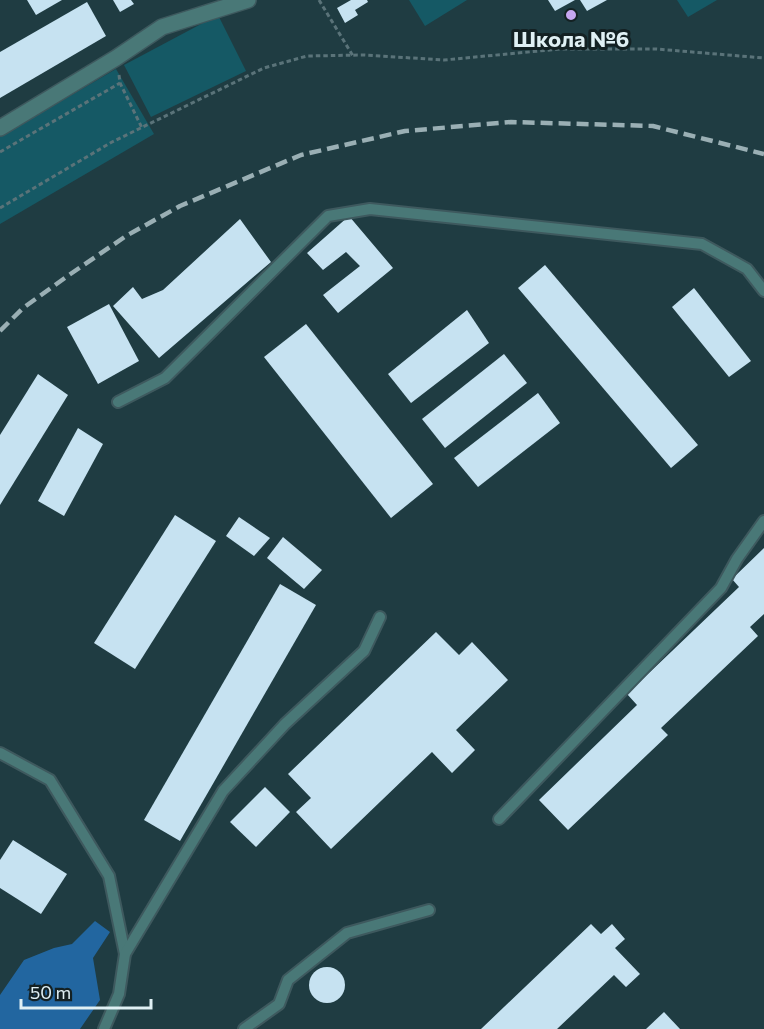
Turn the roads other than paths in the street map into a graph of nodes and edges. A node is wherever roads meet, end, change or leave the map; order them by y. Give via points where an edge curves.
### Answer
1 (248, 0) edge
2 (0, 128) edge
3 (764, 291) edge
4 (118, 402) dead end
5 (764, 521) edge
6 (380, 617) dead end
7 (0, 753) edge
8 (499, 819) dead end
9 (429, 910) dead end
10 (125, 954) junction
11 (104, 1029) edge
12 (244, 1029) edge

1 - 2 street via 162,27
3 - 4 lane via 747,269 702,244 370,209 328,216 165,378
5 - 8 lane via 721,588
6 - 10 lane via 364,651 285,724 223,791
7 - 10 lane via 50,780 56,789 109,876
9 - 12 lane via 347,933 288,980 279,1004
10 - 11 lane via 119,994

